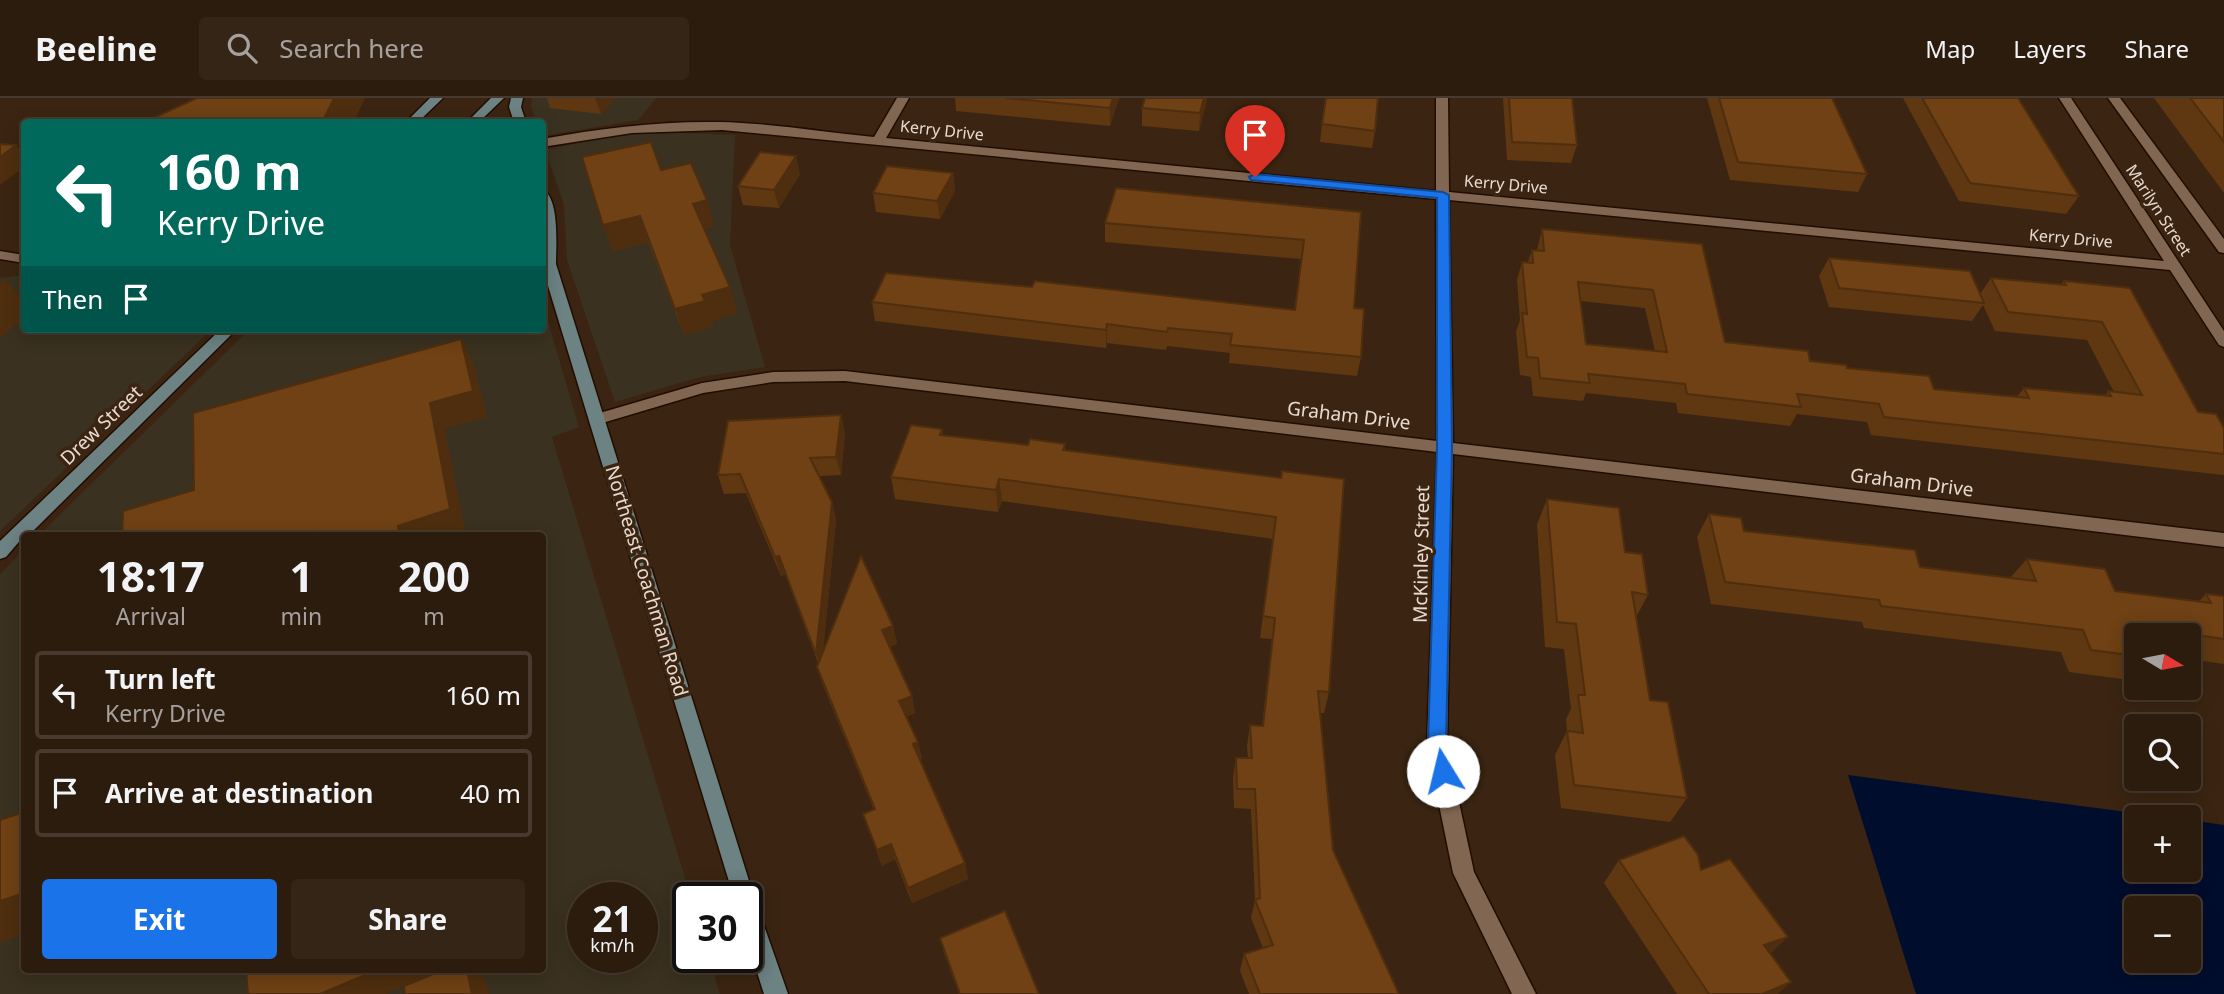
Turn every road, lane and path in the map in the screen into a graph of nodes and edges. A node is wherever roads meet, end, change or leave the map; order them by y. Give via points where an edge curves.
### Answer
1 (437, 98) edge
2 (486, 98) edge
3 (498, 98) edge
4 (517, 98) edge
5 (903, 98) edge
6 (1442, 98) edge
7 (2065, 98) edge
8 (2115, 98) edge
9 (485, 118) edge
10 (415, 119) edge
11 (519, 119) edge
12 (878, 141) junction
13 (546, 142) edge
14 (1443, 195) junction
15 (546, 203) edge
16 (2224, 249) edge
17 (0, 255) edge
18 (21, 258) edge
19 (546, 259) edge
20 (2175, 266) junction
21 (2207, 317) junction
22 (2224, 318) edge
23 (226, 333) edge
24 (2224, 342) edge
25 (598, 419) junction
26 (1445, 448) junction
27 (2224, 540) edge
28 (0, 552) edge
29 (740, 882) edge
30 (763, 955) edge
31 (776, 994) edge
32 (1524, 994) edge

1 - 10 main road
2 - 9 main road
3 - 9 main road
4 - 11 main road
5 - 12 street
6 - 14 street, McKinley Street
7 - 20 street, Marilyn Street
8 - 16 street
12 - 13 street, Kerry Drive via 663,125
12 - 14 street, Kerry Drive
14 - 20 street, Kerry Drive
14 - 26 street, McKinley Street
15 - 19 main road, Northeast Coachman Road
17 - 18 street
19 - 25 main road, Northeast Coachman Road
20 - 21 street, Marilyn Street
21 - 22 street
21 - 24 street, Marilyn Street
23 - 28 main road, Drew Street
25 - 26 street, Graham Drive via 702,388 773,377 845,376
25 - 29 main road, Northeast Coachman Road
26 - 27 street, Graham Drive
26 - 32 street, McKinley Street via 1437,746 1464,873
30 - 31 main road

